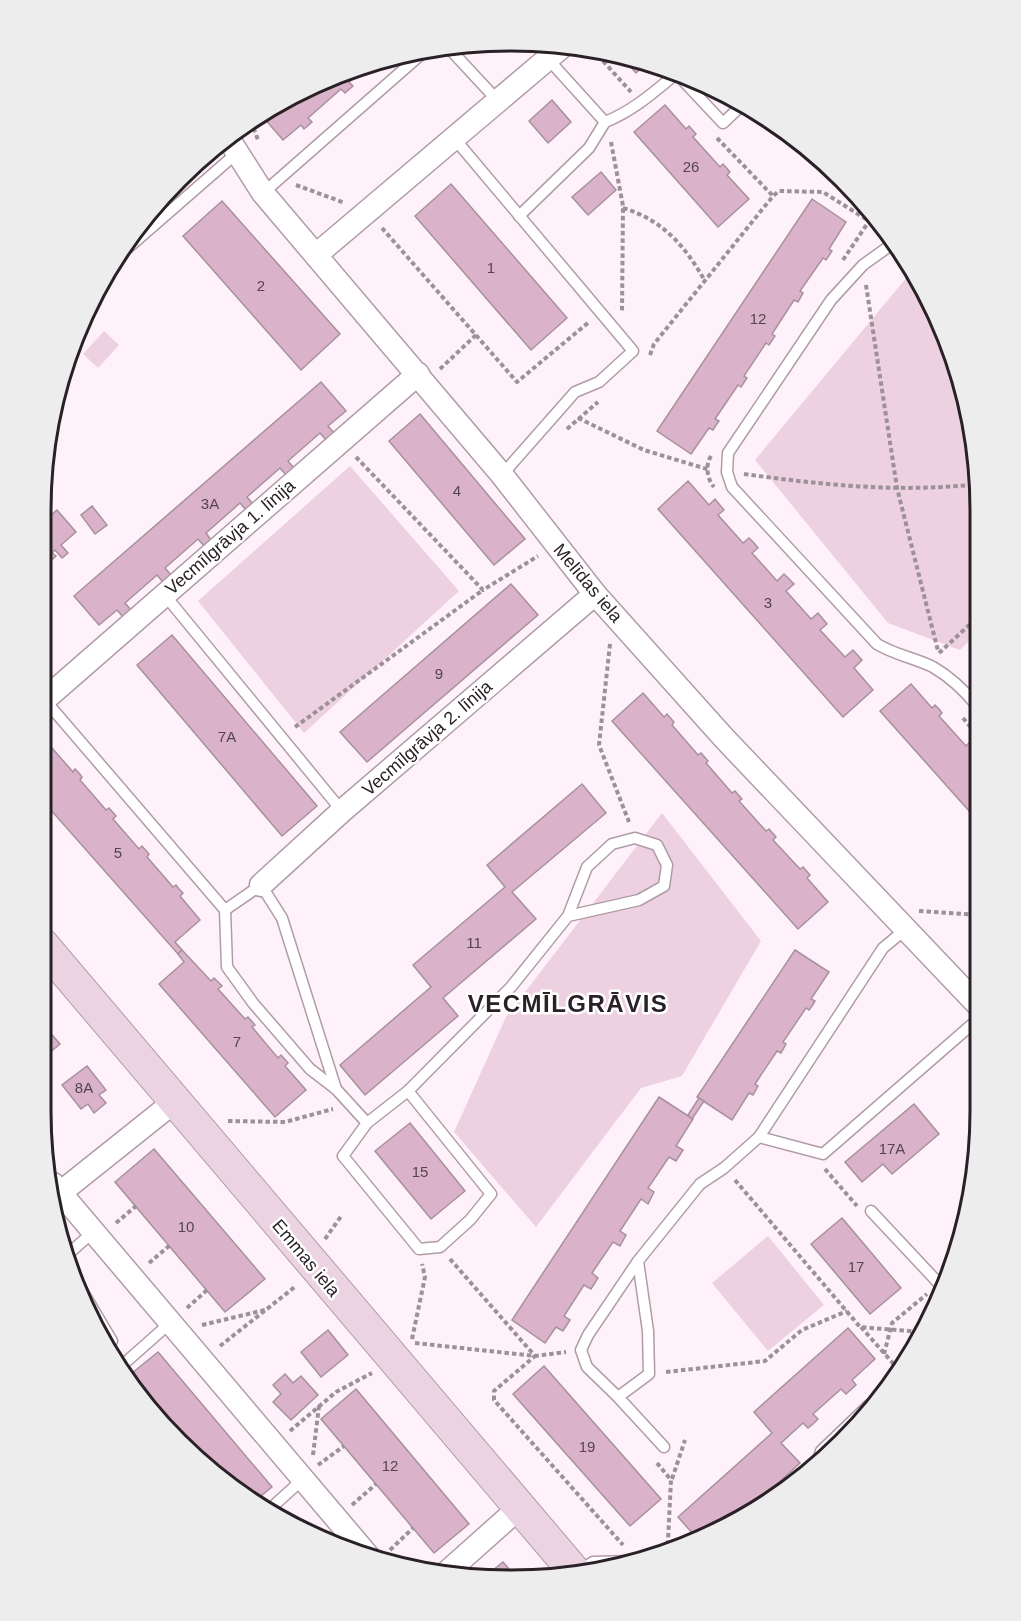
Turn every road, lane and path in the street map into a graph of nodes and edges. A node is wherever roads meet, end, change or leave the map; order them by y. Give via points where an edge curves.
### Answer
1 (554, 53) edge
2 (557, 54) edge
3 (455, 55) edge
4 (602, 60) edge
5 (412, 62) edge
6 (670, 80) edge
7 (690, 88) edge
8 (498, 101) junction
9 (641, 103) junction
10 (736, 111) edge
11 (605, 122) junction
12 (620, 136) dead end
13 (716, 137) dead end
14 (454, 138) junction
15 (612, 144) junction
16 (233, 145) edge
17 (263, 194) junction
18 (773, 196) junction
19 (623, 208) junction
20 (368, 211) junction
21 (519, 216) junction
22 (864, 218) edge
23 (868, 223) edge
24 (152, 224) edge
25 (887, 247) edge
26 (316, 255) junction
27 (863, 265) junction
28 (837, 269) dead end
29 (705, 281) junction
30 (600, 313) junction
31 (612, 325) junction
32 (477, 335) junction
33 (642, 362) dead end
34 (422, 379) junction
35 (602, 397) dead end
36 (560, 410) junction
37 (578, 419) junction
38 (562, 434) dead end
39 (341, 441) junction
40 (714, 452) dead end
41 (708, 470) junction
42 (727, 472) junction
43 (502, 475) junction
44 (969, 485) edge
45 (897, 488) junction
46 (718, 492) dead end
47 (557, 545) junction
48 (483, 590) junction
49 (164, 594) junction
50 (595, 594) junction
51 (613, 614) junction
52 (970, 624) edge
53 (938, 653) junction
54 (942, 673) junction
55 (51, 694) edge
56 (970, 697) edge
57 (51, 708) edge
58 (955, 709) dead end
59 (970, 727) edge
60 (281, 737) junction
61 (342, 811) junction
62 (635, 838) junction
63 (261, 885) junction
64 (225, 910) junction
65 (970, 915) edge
66 (568, 916) junction
67 (901, 925) junction
68 (51, 955) edge
69 (970, 997) edge
70 (970, 1026) edge
71 (336, 1089) junction
72 (408, 1091) junction
73 (174, 1101) junction
74 (350, 1104) junction
75 (367, 1123) junction
76 (195, 1126) junction
77 (759, 1137) junction
78 (724, 1168) junction
79 (825, 1169) dead end
80 (58, 1188) edge
81 (59, 1192) edge
82 (858, 1206) dead end
83 (871, 1211) dead end
84 (94, 1231) junction
85 (440, 1247) junction
86 (419, 1249) junction
87 (73, 1250) edge
88 (638, 1261) junction
89 (315, 1270) junction
90 (937, 1281) edge
91 (932, 1291) dead end
92 (268, 1309) junction
93 (847, 1311) junction
94 (173, 1327) junction
95 (860, 1327) junction
96 (890, 1329) junction
97 (242, 1330) dead end
98 (913, 1331) edge
99 (581, 1350) junction
100 (564, 1352) junction
101 (884, 1354) junction
102 (535, 1356) junction
103 (571, 1361) dead end
104 (126, 1363) edge
105 (894, 1365) edge
106 (375, 1371) dead end
107 (649, 1374) junction
108 (618, 1396) junction
109 (319, 1406) junction
110 (685, 1440) dead end
111 (275, 1446) junction
112 (344, 1446) dead end
113 (664, 1447) dead end
114 (656, 1461) dead end
115 (303, 1479) junction
116 (671, 1479) junction
117 (376, 1484) dead end
118 (275, 1504) edge
119 (519, 1508) junction
120 (336, 1518) junction
121 (413, 1528) dead end
122 (668, 1542) edge
123 (370, 1548) edge
124 (383, 1551) edge
125 (628, 1554) edge
126 (454, 1566) edge
127 (570, 1566) edge

1 - 8 street
2 - 11 lane
3 - 8 lane
4 - 9 path
5 - 17 lane
6 - 9 lane
7 - 10 lane via 723,123
8 - 14 street
9 - 11 lane
11 - 15 path
11 - 21 lane via 589,148
12 - 15 path
13 - 18 path
14 - 20 street
14 - 21 lane
15 - 19 path
16 - 17 street, Melīdas iela
16 - 24 lane
17 - 26 street, Melīdas iela
18 - 22 path via 779,191 823,192
18 - 29 path
19 - 29 path via 670,233 691,256
19 - 31 path via 622,315
20 - 26 street
20 - 32 path
21 - 30 lane
23 - 28 path
25 - 27 lane
26 - 34 street, Melīdas iela
27 - 42 lane via 831,300 728,453
27 - 45 path
29 - 33 path
30 - 31 lane
30 - 32 path via 518,382
31 - 36 lane via 633,351 599,382 575,392
32 - 34 path
34 - 39 street, Vecmīlgrāvja 1. līnija
34 - 43 street, Melīdas iela
35 - 37 path
36 - 37 path
36 - 43 lane
37 - 38 path
37 - 41 path via 644,450
39 - 48 path
39 - 49 street, Vecmīlgrāvja 1. līnija
40 - 41 path
41 - 42 path
41 - 46 path via 710,483
42 - 45 path via 833,487
42 - 54 lane via 732,487 877,644
43 - 47 street, Melīdas iela
44 - 45 path
45 - 53 path
47 - 48 path
47 - 50 street, Melīdas iela
48 - 60 path
49 - 55 street, Vecmīlgrāvja 1. līnija
49 - 60 lane
50 - 51 street, Melīdas iela
50 - 61 street, Vecmīlgrāvja 2. līnija
51 - 62 path via 599,745
51 - 67 street, Melīdas iela
52 - 53 path
53 - 54 path
54 - 56 lane via 957,682
57 - 64 lane
58 - 59 path
60 - 61 lane
61 - 63 street, Vecmīlgrāvja 2. līnija
62 - 66 lane via 612,844 587,867
62 - 66 lane via 657,845 667,865 664,886 639,900
63 - 64 lane
63 - 71 lane via 282,918
64 - 71 lane via 227,967 253,1004 310,1069
65 - 67 path via 913,911
66 - 72 lane via 511,987
67 - 69 street, Melīdas iela
67 - 77 lane
68 - 73 street, Emmas iela
70 - 77 lane via 823,1154
71 - 74 lane
72 - 75 lane
72 - 85 lane via 491,1194
73 - 76 street, Emmas iela
73 - 80 street
74 - 75 lane
74 - 76 path via 285,1122 215,1121
75 - 86 lane via 342,1156
76 - 89 street, Emmas iela
77 - 78 lane
78 - 88 lane via 700,1184
78 - 93 path
79 - 82 path
81 - 84 street
83 - 90 lane
84 - 87 lane
84 - 94 street
85 - 86 lane
85 - 102 path
86 - 102 path via 425,1278 411,1343
88 - 99 lane
88 - 107 lane via 648,1331
89 - 92 path
89 - 119 street, Emmas iela
91 - 96 path via 892,1323
92 - 94 path
92 - 97 path
93 - 95 path
93 - 107 path via 802,1330 765,1361
94 - 104 lane
94 - 111 street
95 - 96 path
95 - 101 path
96 - 98 path
96 - 101 path
99 - 100 path
99 - 108 lane via 587,1366
100 - 102 path
100 - 103 path
101 - 105 path
102 - 125 path via 494,1391 494,1400
106 - 109 path
107 - 108 lane
108 - 113 lane
109 - 111 path
109 - 112 path via 313,1469
110 - 116 path
111 - 115 street
114 - 116 path
115 - 118 lane
115 - 120 street
116 - 122 path
117 - 120 path
119 - 126 street
119 - 127 street, Emmas iela
120 - 123 street
121 - 124 path

